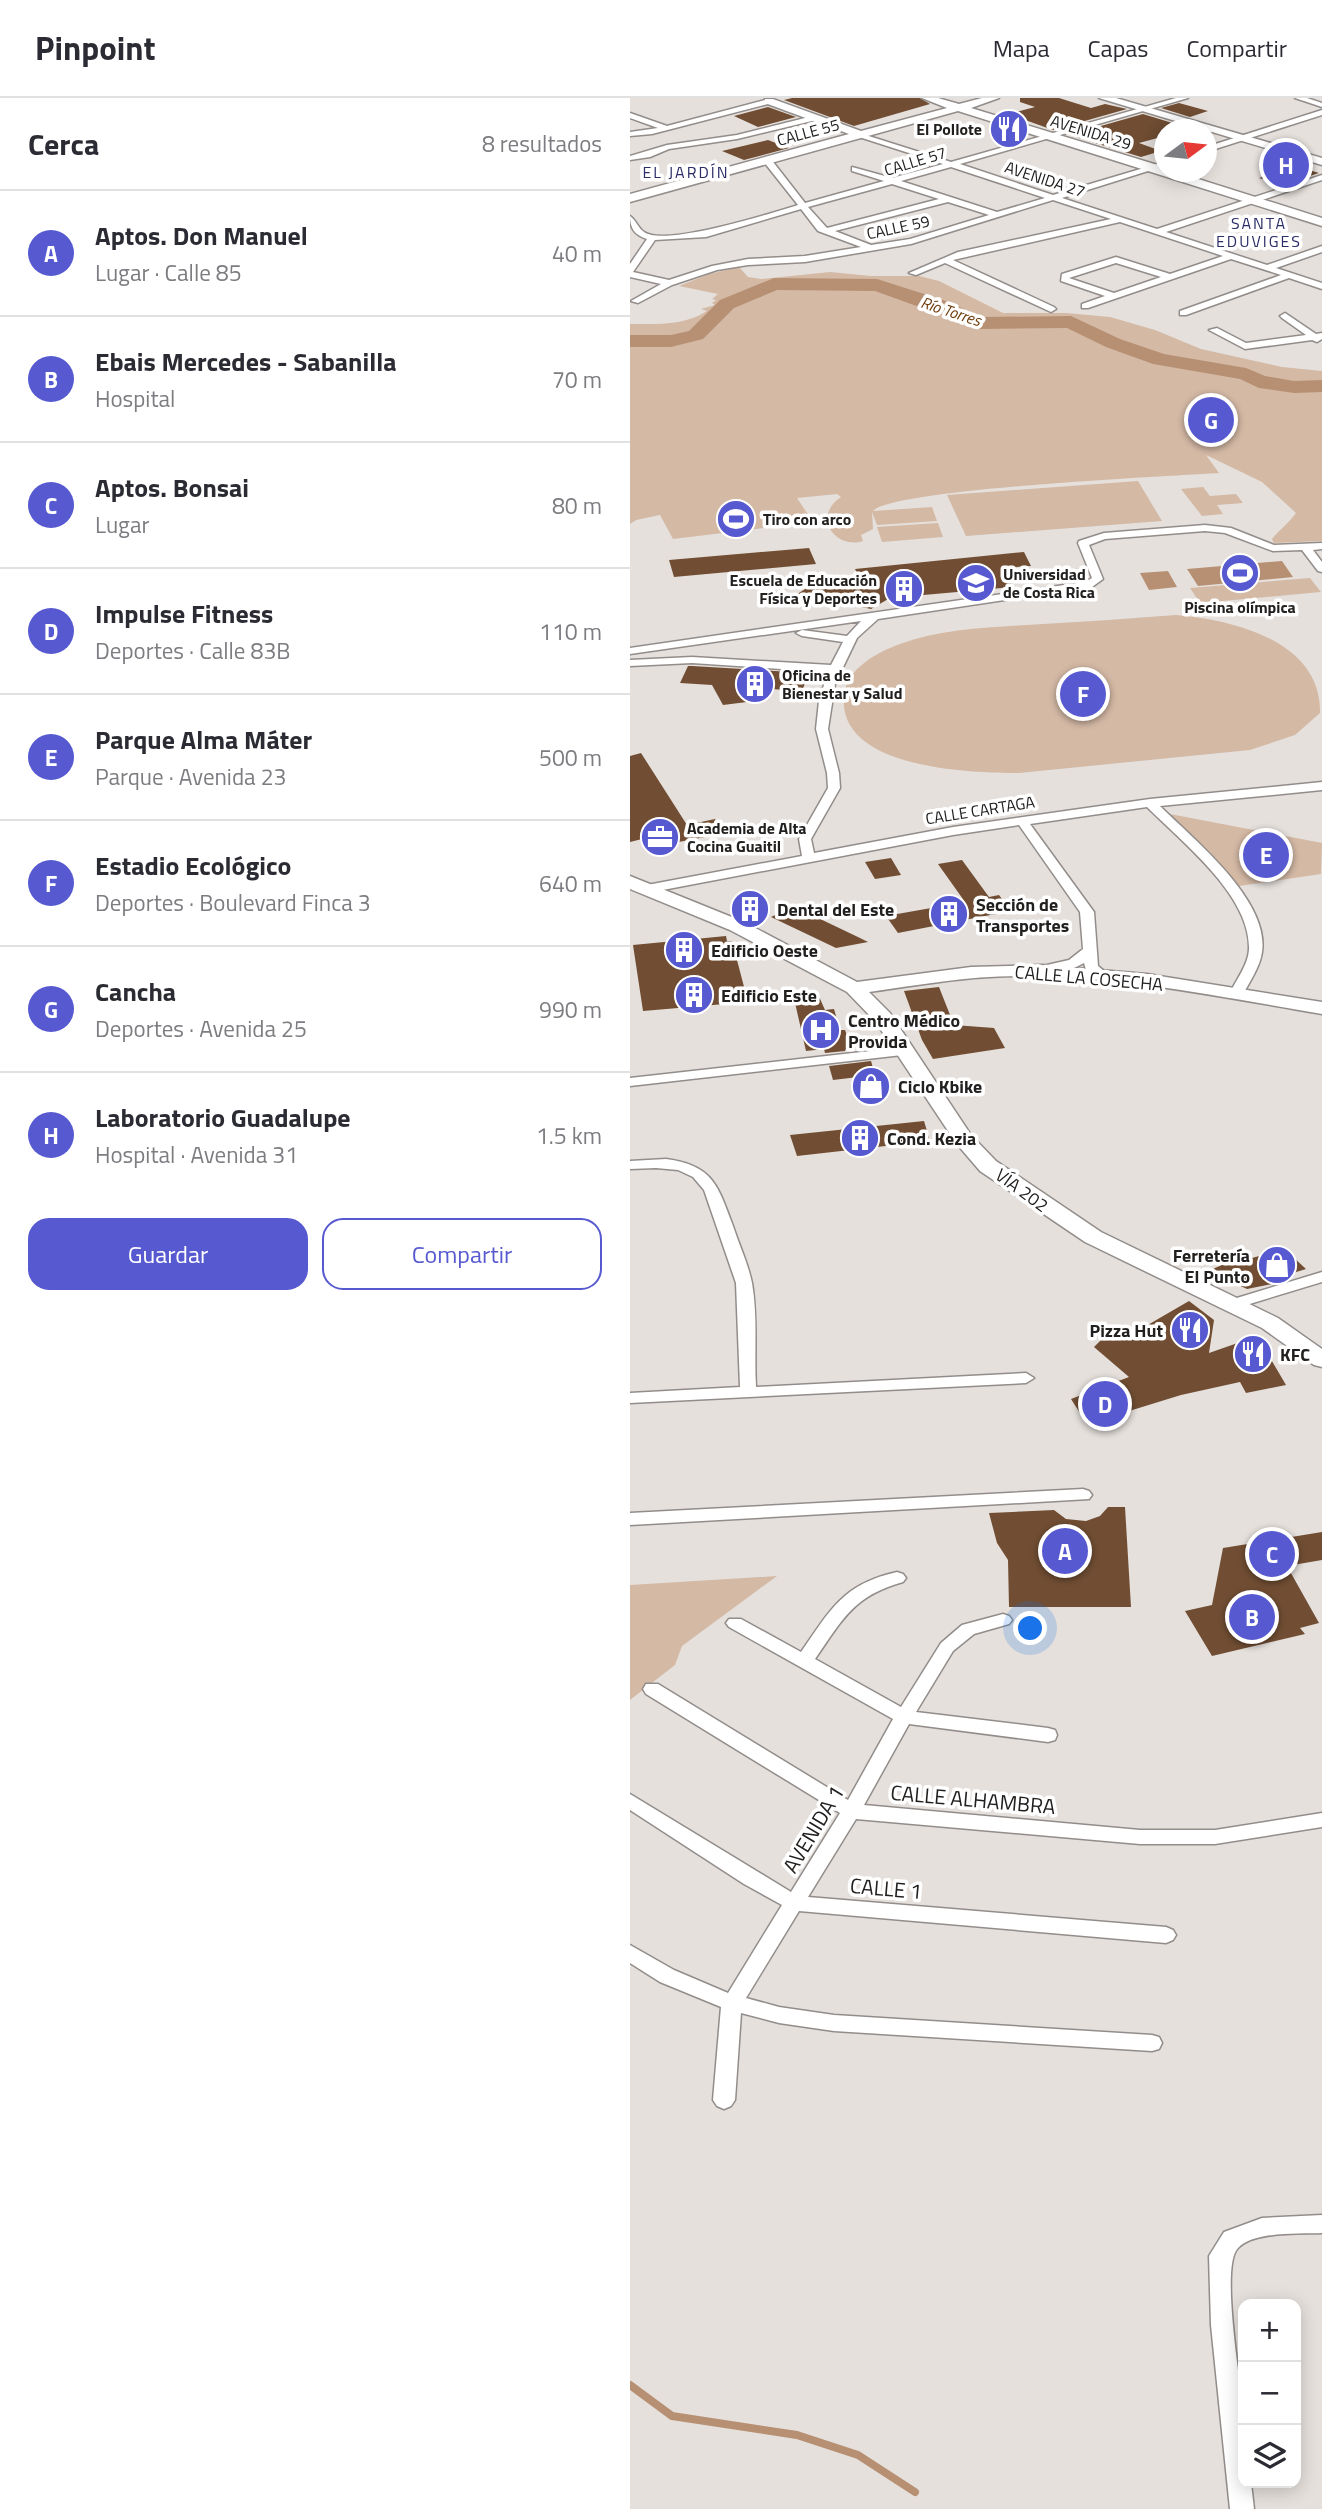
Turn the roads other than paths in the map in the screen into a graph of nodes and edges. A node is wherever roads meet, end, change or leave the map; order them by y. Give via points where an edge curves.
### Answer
1 (782, 98) edge
2 (927, 98) edge
3 (995, 98) edge
4 (1104, 98) edge
5 (1114, 98) edge
6 (1184, 98) edge
7 (1299, 98) edge
8 (764, 100) edge
9 (1322, 105) edge
10 (957, 107) junction
11 (1148, 110) junction
12 (1322, 112) edge
13 (630, 115) edge
14 (813, 118) junction
15 (666, 128) junction
16 (630, 134) edge
17 (859, 134) junction
18 (1052, 136) junction
19 (1245, 138) junction
20 (1217, 147) edge
21 (630, 158) edge
22 (767, 160) junction
23 (1322, 160) edge
24 (948, 165) junction
25 (1154, 166) edge
26 (855, 170) dead end
27 (1154, 170) edge
28 (1322, 177) edge
29 (893, 182) junction
30 (1203, 182) edge
31 (630, 198) edge
32 (1055, 199) junction
33 (1252, 199) junction
34 (947, 200) junction
35 (806, 206) junction
36 (998, 215) junction
37 (630, 219) edge
38 (1120, 220) junction
39 (1322, 222) edge
40 (827, 231) junction
41 (1157, 232) junction
42 (652, 238) junction
43 (871, 248) junction
44 (1322, 249) edge
45 (1232, 256) junction
46 (945, 260) junction
47 (1268, 268) junction
48 (630, 272) edge
49 (913, 273) dead end
50 (1290, 275) junction
51 (1169, 277) junction
52 (669, 284) junction
53 (1322, 286) edge
54 (1113, 296) junction
55 (635, 301) dead end
56 (1085, 306) dead end
57 (1051, 309) dead end
58 (1183, 313) dead end
59 (1285, 316) dead end
60 (1214, 330) dead end
61 (1320, 336) edge
62 (1322, 546) edge
63 (1306, 548) junction
64 (1322, 569) edge
65 (879, 615) junction
66 (760, 633) junction
67 (848, 639) junction
68 (630, 651) edge
69 (630, 663) edge
70 (836, 669) junction
71 (1322, 786) edge
72 (1150, 803) junction
73 (1022, 821) junction
74 (809, 859) junction
75 (638, 886) edge
76 (1089, 951) junction
77 (1041, 971) junction
78 (1103, 976) junction
79 (854, 988) junction
80 (1237, 993) junction
81 (1322, 1007) edge
82 (906, 1051) junction
83 (630, 1082) edge
84 (630, 1165) edge
85 (1322, 1277) edge
86 (1233, 1304) junction
87 (1322, 1360) edge
88 (1026, 1378) dead end
89 (748, 1391) junction
90 (630, 1398) edge
91 (1083, 1495) dead end
92 (630, 1519) edge
93 (897, 1578) dead end
94 (1003, 1620) dead end
95 (735, 1623) dead end
96 (804, 1661) junction
97 (652, 1689) dead end
98 (904, 1717) junction
99 (1048, 1735) dead end
100 (630, 1801) edge
101 (851, 1811) junction
102 (1322, 1820) edge
103 (795, 1903) junction
104 (1166, 1935) dead end
105 (630, 1952) edge
106 (732, 2003) junction
107 (1153, 2043) dead end
108 (724, 2100) dead end
109 (1322, 2224) edge
110 (1242, 2509) edge

1 - 8 main road
2 - 10 main road, AVENIDA 29
3 - 10 main road, CALLE 55
4 - 11 main road
5 - 11 main road
6 - 11 street, CALLE 57
7 - 9 street
8 - 14 main road, AVENIDA 27
8 - 15 street
10 - 17 main road, CALLE 55
10 - 18 main road, AVENIDA 29
11 - 18 street, CALLE 57
11 - 19 main road
12 - 19 street
13 - 15 street
14 - 17 main road, AVENIDA 27
14 - 21 street
15 - 16 street
17 - 22 main road, CALLE 55
17 - 24 street, AVENIDA 27
18 - 24 street, CALLE 57
18 - 25 main road, AVENIDA 29
19 - 20 street
19 - 23 main road
22 - 31 main road, CALLE 55
22 - 35 street
24 - 29 street, CALLE 57
24 - 32 street, AVENIDA 27
26 - 29 street
27 - 32 street, CALLE 59
28 - 33 street
29 - 34 street
29 - 35 street, CALLE 57
30 - 33 main road, AVENIDA 29
32 - 36 street, CALLE 59
32 - 38 street, AVENIDA 27
33 - 39 main road, AVENIDA 29
33 - 41 street
34 - 36 street
34 - 40 street
35 - 40 street
35 - 42 street, CALLE 57 via 706,233
36 - 43 street, CALLE 59
37 - 42 street via 640,234
38 - 41 street, AVENIDA 27
38 - 46 street
40 - 43 street
41 - 45 street, AVENIDA 27
42 - 48 street
43 - 52 street, CALLE 59 via 739,263
44 - 47 street
45 - 47 street, AVENIDA 27
45 - 51 street
46 - 49 street
46 - 57 street
47 - 50 street, AVENIDA 27
48 - 52 street
50 - 53 street, AVENIDA 27
50 - 58 street
51 - 54 street
51 - 54 street via 1121,261 1063,279
52 - 55 street, CALLE 59
54 - 56 street
59 - 61 street
60 - 61 street via 1239,345 1252,346
62 - 63 street
63 - 64 street
63 - 65 street via 1273,548 1227,530 1205,528 1104,536 1083,543 1098,579 1088,586
65 - 66 street
65 - 67 street via 863,622
66 - 67 street
66 - 68 street
67 - 70 street
69 - 70 street via 692,660
70 - 74 street via 822,726 834,788 805,839
71 - 72 street, CALLE CARTAGA
72 - 73 street, CALLE CARTAGA
72 - 80 street via 1228,884 1249,915 1256,950
73 - 74 street, CALLE CARTAGA
73 - 76 street via 1087,912
74 - 75 street, CALLE CARTAGA
75 - 79 main road, VÍA 202 via 761,937
76 - 77 street via 1075,965
76 - 78 street via 1091,967
77 - 78 main road, CALLE LA COSECHA
77 - 79 main road, CALLE LA COSECHA via 989,971
78 - 80 main road, CALLE LA COSECHA
79 - 82 main road, VÍA 202 via 883,1017
80 - 81 main road, CALLE LA COSECHA
82 - 83 street
82 - 86 main road, VÍA 202 via 966,1143 1019,1190 1103,1243
84 - 89 street via 666,1163 696,1172 714,1194 743,1281
85 - 86 street
86 - 87 main road, VÍA 202 via 1270,1322
88 - 89 street
89 - 90 street
91 - 92 street
93 - 96 street via 864,1587 846,1603
94 - 98 street, AVENIDA 1 via 968,1629 947,1647
95 - 96 street
96 - 98 street
97 - 101 street, CALLE ALHAMBRA
98 - 99 street
98 - 101 street, AVENIDA 1
100 - 103 street, CALLE 1
101 - 102 street, CALLE ALHAMBRA via 1140,1837 1216,1838
101 - 103 street, AVENIDA 1
103 - 104 street, CALLE 1
103 - 106 street, AVENIDA 1
105 - 106 street via 667,1976
106 - 107 street via 834,2023
106 - 108 street, AVENIDA 1
109 - 110 street via 1262,2227 1232,2239 1220,2256 1222,2325

